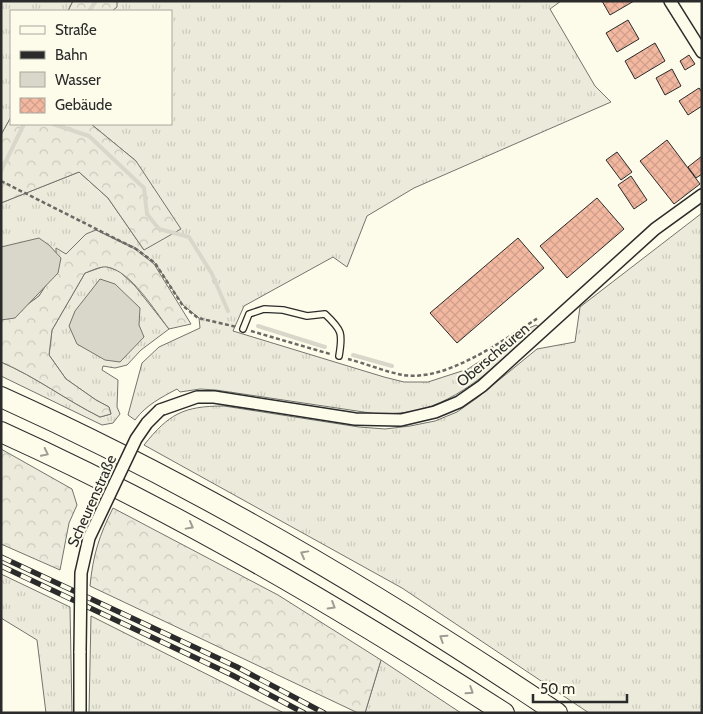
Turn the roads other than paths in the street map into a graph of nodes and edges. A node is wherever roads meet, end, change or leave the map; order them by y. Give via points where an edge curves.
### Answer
1 (670, 1) edge
2 (702, 52) edge
3 (702, 196) edge
4 (243, 329) dead end
5 (338, 356) dead end
6 (1, 397) edge
7 (197, 397) joint
8 (1, 432) edge
9 (80, 713) edge
10 (504, 713) edge
11 (558, 713) edge

1 - 2 street
3 - 7 street, Oberscheuren via 656,229 482,386 459,402 435,412 401,420 355,419
4 - 5 lane via 248,314 264,309 308,316 325,314 337,326 342,339
11 -> 6 highway via 425,626 319,562 188,489
7 - 9 street, Scheurenstraße, bridge via 160,410 147,423 136,438 89,538 81,573
8 -> 10 highway via 176,518 296,584

